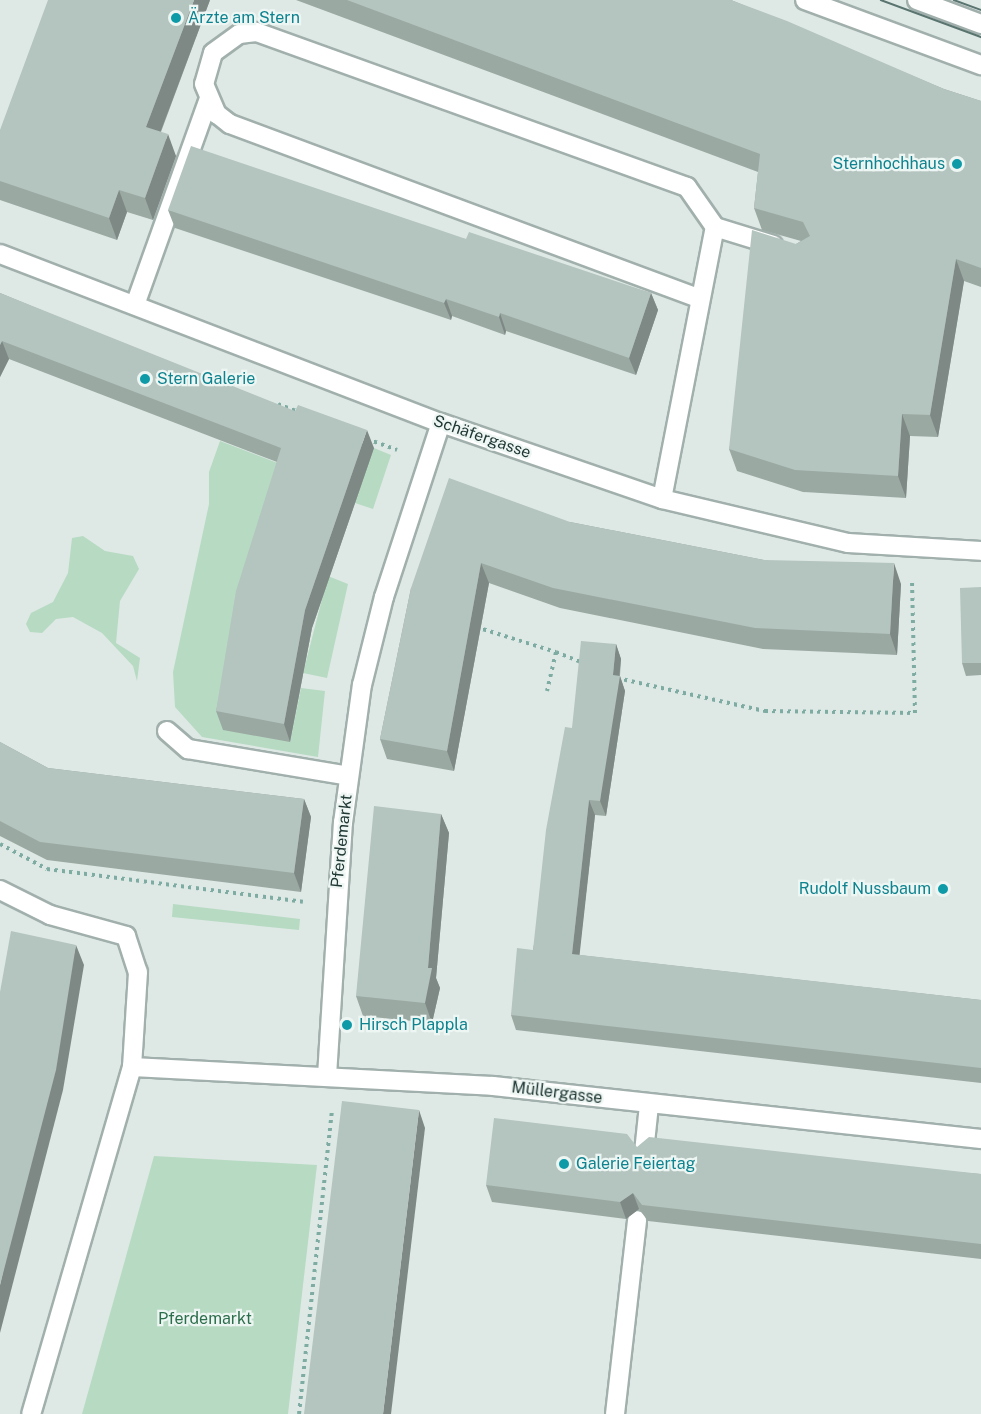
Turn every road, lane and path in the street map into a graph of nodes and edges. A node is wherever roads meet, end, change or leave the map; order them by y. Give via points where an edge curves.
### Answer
1 (805, 0) edge
2 (917, 0) edge
3 (981, 24) edge
4 (981, 65) edge
5 (208, 100) junction
6 (715, 227) junction
7 (789, 250) edge
8 (0, 254) edge
9 (698, 298) junction
10 (135, 304) junction
11 (268, 400) edge
12 (302, 413) edge
13 (441, 423) junction
14 (358, 435) edge
15 (428, 463) junction
16 (662, 499) junction
17 (911, 549) junction
18 (981, 551) edge
19 (464, 623) edge
20 (556, 652) junction
21 (596, 669) edge
22 (606, 673) edge
23 (547, 691) dead end
24 (167, 731) dead end
25 (349, 776) junction
26 (0, 844) edge
27 (0, 890) edge
28 (336, 905) junction
29 (132, 1067) junction
30 (327, 1077) junction
31 (650, 1105) junction
32 (981, 1139) edge
33 (644, 1152) edge
34 (637, 1220) edge
35 (31, 1414) edge
36 (298, 1414) edge
37 (615, 1414) edge

1 - 4 street
2 - 3 street
5 - 6 street via 206,68 213,53 239,34 256,32 687,187
5 - 9 street via 230,124
5 - 10 street
6 - 7 street
6 - 9 street
8 - 10 street, Schäfergasse
9 - 16 street
10 - 13 street, Schäfergasse
11 - 12 path
13 - 15 street, Pferdemarkt
13 - 16 street, Schäfergasse
14 - 15 path
15 - 25 street, Pferdemarkt via 384,597
16 - 17 street, Schäfergasse via 848,543
17 - 18 street, Schäfergasse
17 - 22 path via 915,713 765,711
19 - 20 path
20 - 21 path
20 - 23 path
24 - 25 street via 188,749
25 - 28 street, Pferdemarkt
26 - 28 path via 47,869
27 - 29 street via 50,915 126,936 138,972
28 - 30 street, Pferdemarkt
29 - 30 street, Müllergasse
29 - 35 street
30 - 31 street, Müllergasse via 493,1086
30 - 36 path via 332,1108 327,1171
31 - 32 street, Müllergasse
31 - 33 street
34 - 37 street

